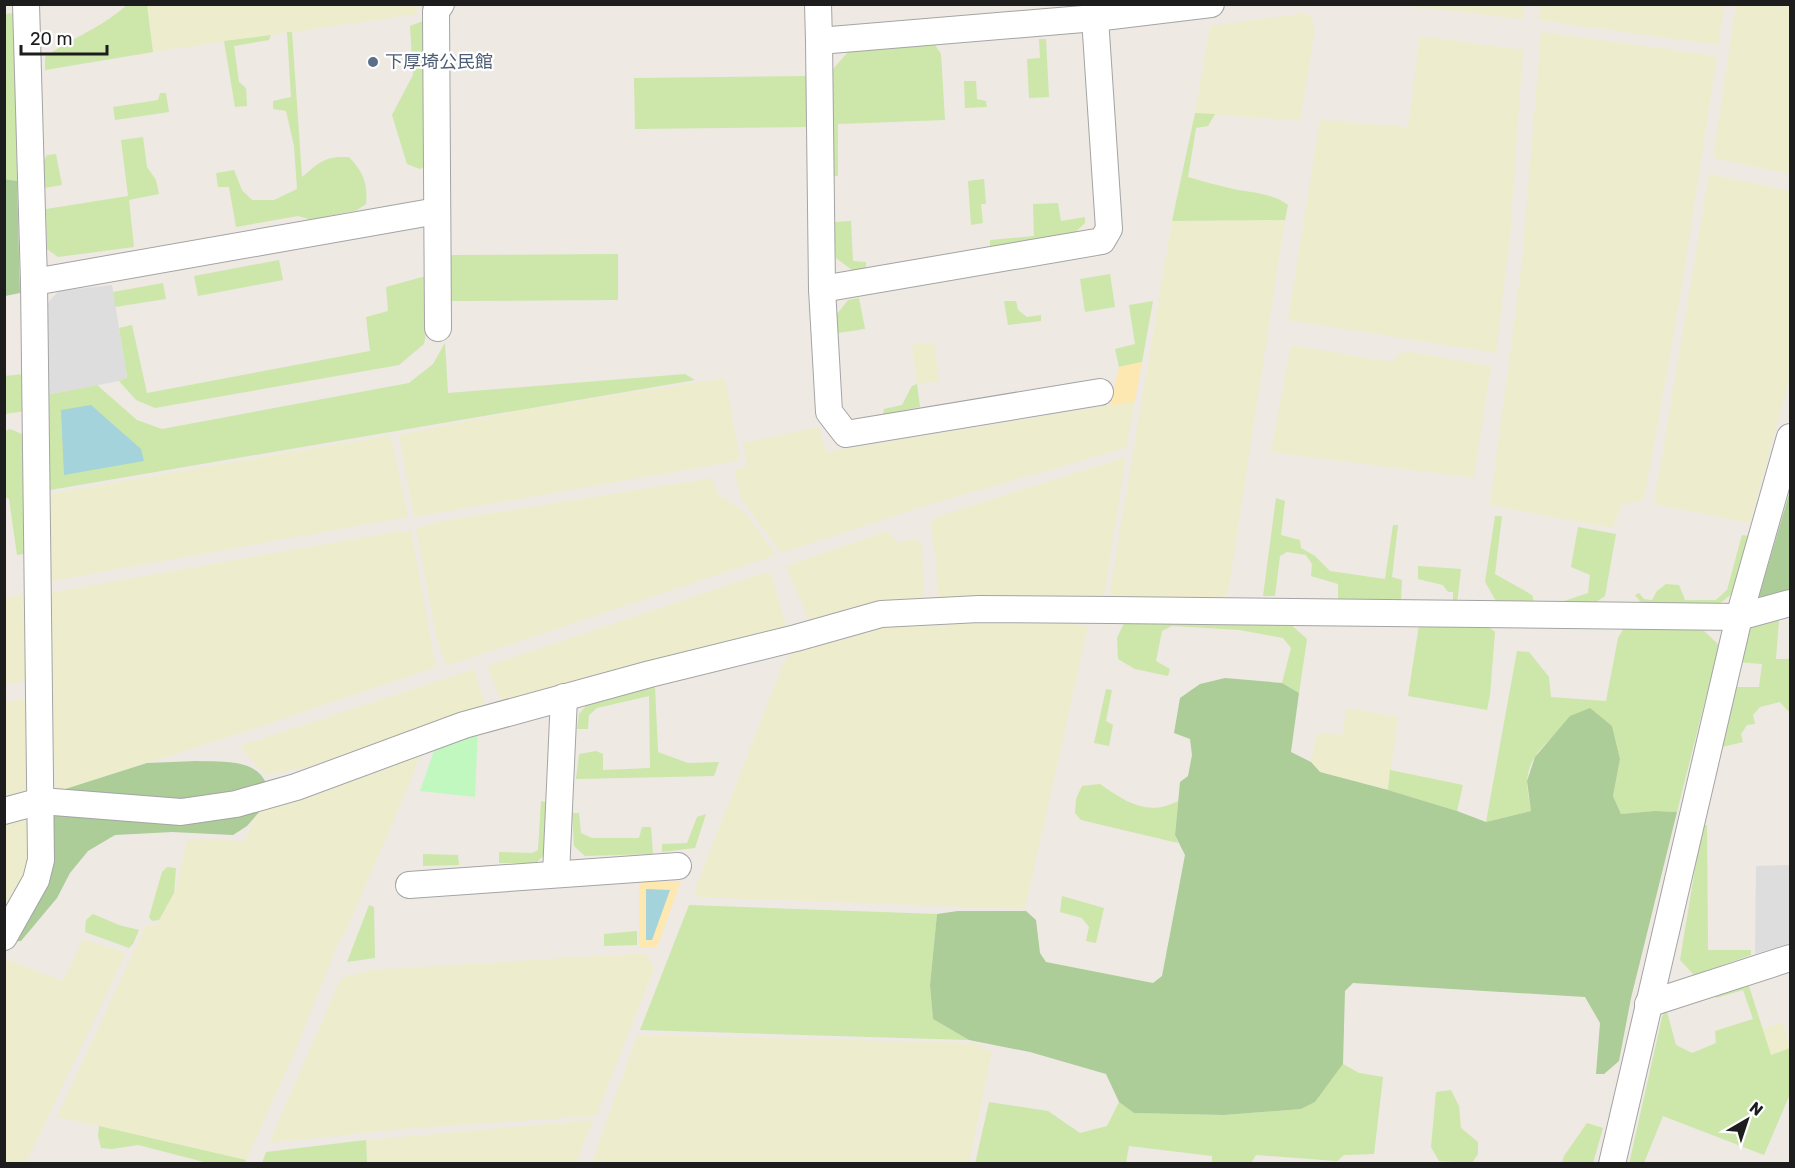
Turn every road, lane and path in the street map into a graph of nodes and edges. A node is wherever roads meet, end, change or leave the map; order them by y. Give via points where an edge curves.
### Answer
1 (26, 4) edge
2 (441, 4) edge
3 (818, 4) edge
4 (1211, 4) edge
5 (1095, 18) junction
6 (819, 41) junction
7 (437, 211) junction
8 (34, 282) junction
9 (822, 289) junction
10 (438, 328) dead end
11 (1100, 392) dead end
12 (1791, 436) edge
13 (1791, 603) edge
14 (1739, 617) junction
15 (564, 697) junction
16 (41, 801) junction
17 (4, 811) edge
18 (678, 866) dead end
19 (556, 874) junction
20 (409, 885) dead end
21 (4, 937) edge
22 (1791, 958) edge
23 (1648, 1004) junction
24 (1612, 1164) edge

1 - 8 street
2 - 7 street via 436,10
3 - 6 street
4 - 5 street
5 - 6 street
5 - 9 street via 1109,229 1102,241
6 - 9 street
7 - 8 street
7 - 10 street
8 - 16 street
9 - 11 street via 829,412 846,434
12 - 14 street
13 - 14 street
14 - 15 street via 1079,609 881,614
14 - 23 street
15 - 16 street via 464,725 296,787 236,804 181,812
15 - 19 street
16 - 17 street
16 - 21 street via 41,860 36,880
18 - 19 street
19 - 20 street
22 - 23 street
23 - 24 street

